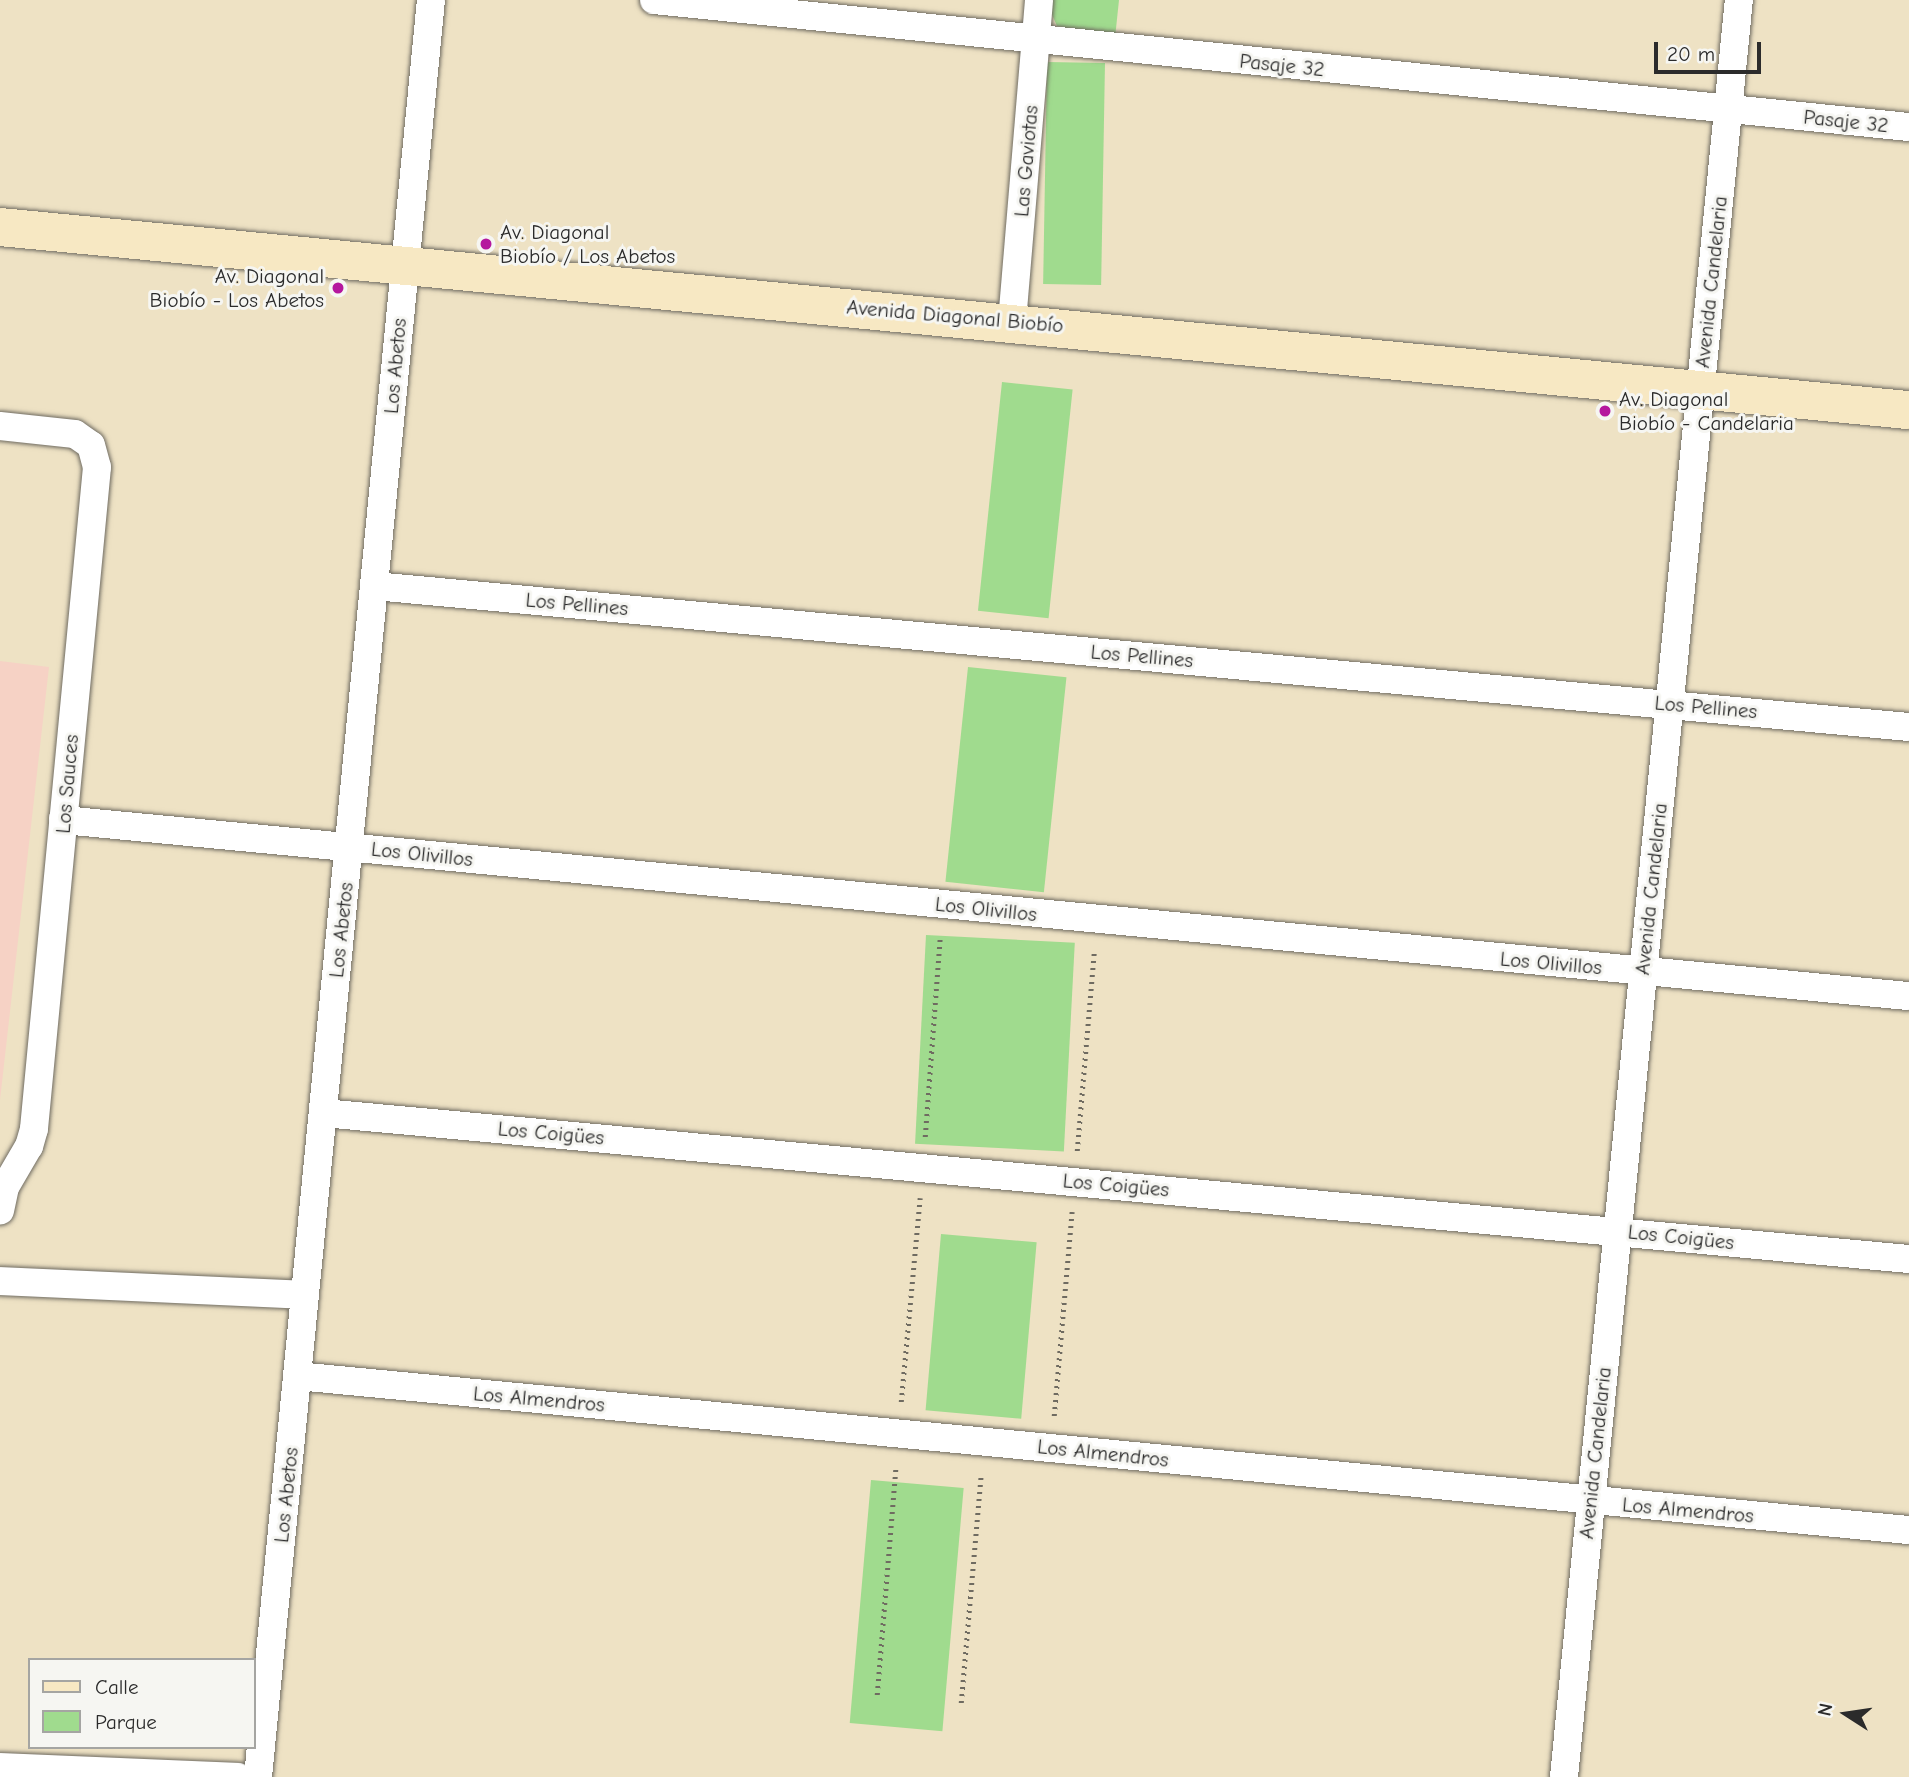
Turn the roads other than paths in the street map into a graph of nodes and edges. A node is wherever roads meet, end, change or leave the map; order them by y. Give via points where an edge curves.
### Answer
1 (430, 0) edge
2 (654, 0) edge
3 (1040, 0) edge
4 (1739, 0) edge
5 (1036, 40) junction
6 (1728, 108) junction
7 (1909, 127) edge
8 (0, 227) edge
9 (405, 265) junction
10 (1012, 322) junction
11 (1701, 388) junction
12 (1909, 410) edge
13 (0, 426) edge
14 (374, 586) junction
15 (1670, 704) junction
16 (1909, 727) edge
17 (63, 820) junction
18 (349, 847) junction
19 (1643, 972) junction
20 (1909, 996) edge
21 (323, 1112) junction
22 (0, 1210) edge
23 (1617, 1231) junction
24 (1909, 1259) edge
25 (0, 1281) edge
26 (305, 1295) junction
27 (297, 1376) junction
28 (1591, 1500) junction
29 (1909, 1531) edge
30 (0, 1767) edge
31 (238, 1777) edge
32 (258, 1777) edge
33 (1564, 1777) edge

1 - 9 street, Los Abetos
2 - 5 street, Pasaje 32
3 - 5 street, Las Gaviotas
4 - 6 street, Avenida Candelaria
5 - 6 street, Pasaje 32
5 - 10 street, Las Gaviotas
6 - 7 street, Pasaje 32
6 - 11 street, Avenida Candelaria
8 - 9 main road, Avenida Diagonal Biobío
9 - 10 main road, Avenida Diagonal Biobío
9 - 14 street, Los Abetos
10 - 11 main road, Avenida Diagonal Biobío
11 - 12 main road, Avenida Diagonal Biobío
11 - 15 street, Avenida Candelaria
13 - 17 street, Los Sauces via 75,434 96,456
14 - 15 street, Los Pellines
14 - 18 street, Los Abetos
15 - 16 street, Los Pellines
15 - 19 street, Avenida Candelaria
17 - 18 street, Los Olivillos
17 - 22 street, Los Sauces via 34,1129 5,1187
18 - 19 street, Los Olivillos
18 - 21 street, Los Abetos
19 - 20 street, Los Olivillos
19 - 23 street, Avenida Candelaria
21 - 23 street, Los Coigües
21 - 26 street, Los Abetos
23 - 24 street, Los Coigües
23 - 28 street, Avenida Candelaria
25 - 26 street
26 - 27 street, Los Abetos
27 - 28 street, Los Almendros
27 - 32 street, Los Abetos
28 - 29 street, Los Almendros
28 - 33 street, Avenida Candelaria
30 - 31 street

